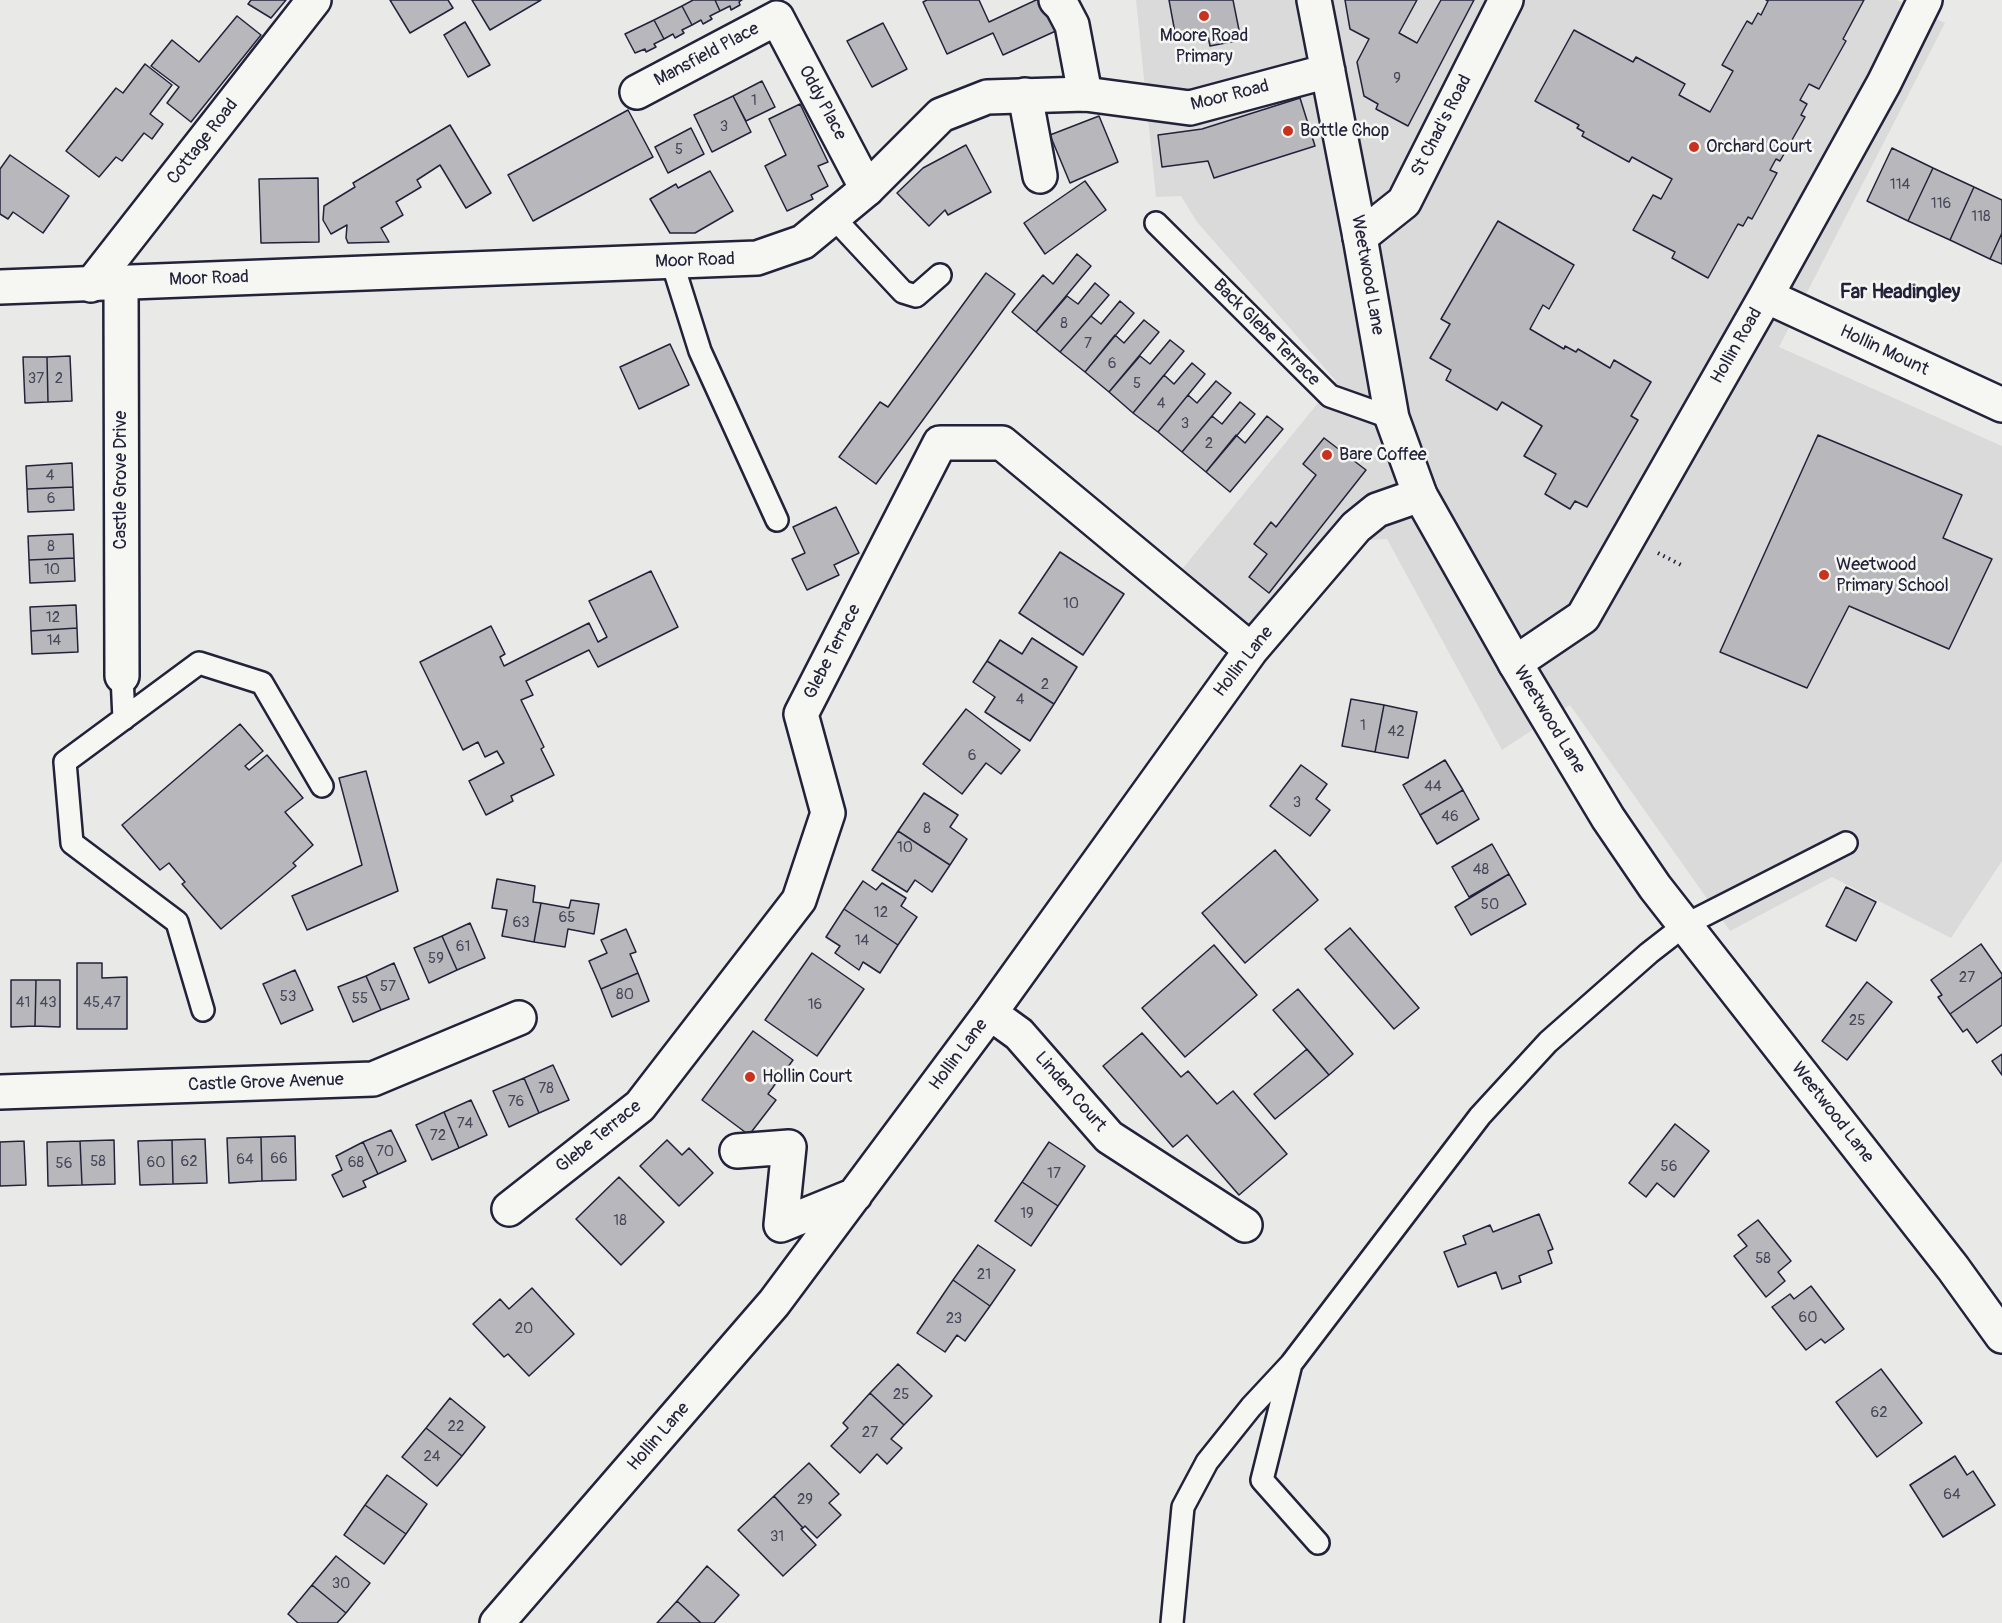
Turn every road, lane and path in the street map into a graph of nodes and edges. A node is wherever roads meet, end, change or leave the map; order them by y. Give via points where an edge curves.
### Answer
1 (314, 0) edge
2 (1056, 0) edge
3 (1314, 0) edge
4 (1506, 0) edge
5 (1925, 0) edge
6 (777, 18) joint
7 (1328, 70) junction
8 (637, 92) dead end
9 (1085, 94) junction
10 (1026, 95) junction
11 (1040, 176) dead end
12 (867, 189) junction
13 (833, 217) junction
14 (1156, 224) dead end
15 (1360, 237) junction
16 (672, 262) junction
17 (940, 275) dead end
18 (106, 284) junction
19 (0, 287) edge
20 (1766, 297) junction
21 (2002, 405) edge
22 (1392, 418) junction
23 (1420, 495) junction
24 (777, 520) dead end
25 (1251, 650) junction
26 (1515, 663) junction
27 (122, 676) joint
28 (124, 719) junction
29 (322, 786) dead end
30 (1846, 843) dead end
31 (1685, 925) junction
32 (203, 1010) dead end
33 (990, 1013) junction
34 (519, 1018) dead end
35 (0, 1092) edge
36 (737, 1151) dead end
37 (855, 1195) junction
38 (509, 1209) dead end
39 (1245, 1225) dead end
40 (2002, 1336) edge
41 (1291, 1364) junction
42 (1318, 1543) dead end
43 (497, 1623) edge
44 (1172, 1623) edge

1 - 18 street, Cottage Road
2 - 9 street via 1072,26
3 - 7 street, Weetwood Lane
4 - 15 street, St Chad's Road via 1404,202
5 - 20 street, Hollin Road via 1884,83
6 - 8 street, Mansfield Place
6 - 12 street, Oddy Place
7 - 9 street, Moor Road via 1190,108
7 - 15 street, Weetwood Lane
9 - 10 street, Moor Road
10 - 11 street
10 - 12 street, Moor Road via 987,97 941,115
12 - 13 street, Moor Road
13 - 16 street, Moor Road via 803,242 757,258
13 - 17 lane via 903,292 916,296
14 - 22 lane, Back Glebe Terrace via 1330,396
15 - 22 street, Weetwood Lane
16 - 18 street, Moor Road
16 - 24 lane via 700,351
18 - 19 street, Moor Road
18 - 27 street, Castle Grove Drive
20 - 21 street, Hollin Mount
20 - 26 street, Hollin Road via 1583,617
22 - 23 street, Weetwood Lane
23 - 25 street, Hollin Lane via 1377,510 1356,527
23 - 26 street, Weetwood Lane
25 - 33 street, Hollin Lane
25 - 38 street, Glebe Terrace via 1002,443 940,443 801,714 828,813 799,900 640,1106
26 - 31 street, Weetwood Lane via 1608,818
27 - 28 lane
28 - 29 lane via 199,663 262,682
28 - 32 lane via 65,762 72,843 177,922
30 - 31 lane
31 - 40 street, Weetwood Lane
31 - 41 lane via 1548,1042 1480,1116
33 - 37 street, Hollin Lane
33 - 39 street, Linden Court via 1019,1034 1109,1137
34 - 35 street, Castle Grove Avenue via 373,1079
36 - 37 street via 789,1147 781,1225
37 - 43 street, Hollin Lane via 774,1304
41 - 42 lane via 1262,1479
41 - 44 lane via 1207,1462 1183,1507

